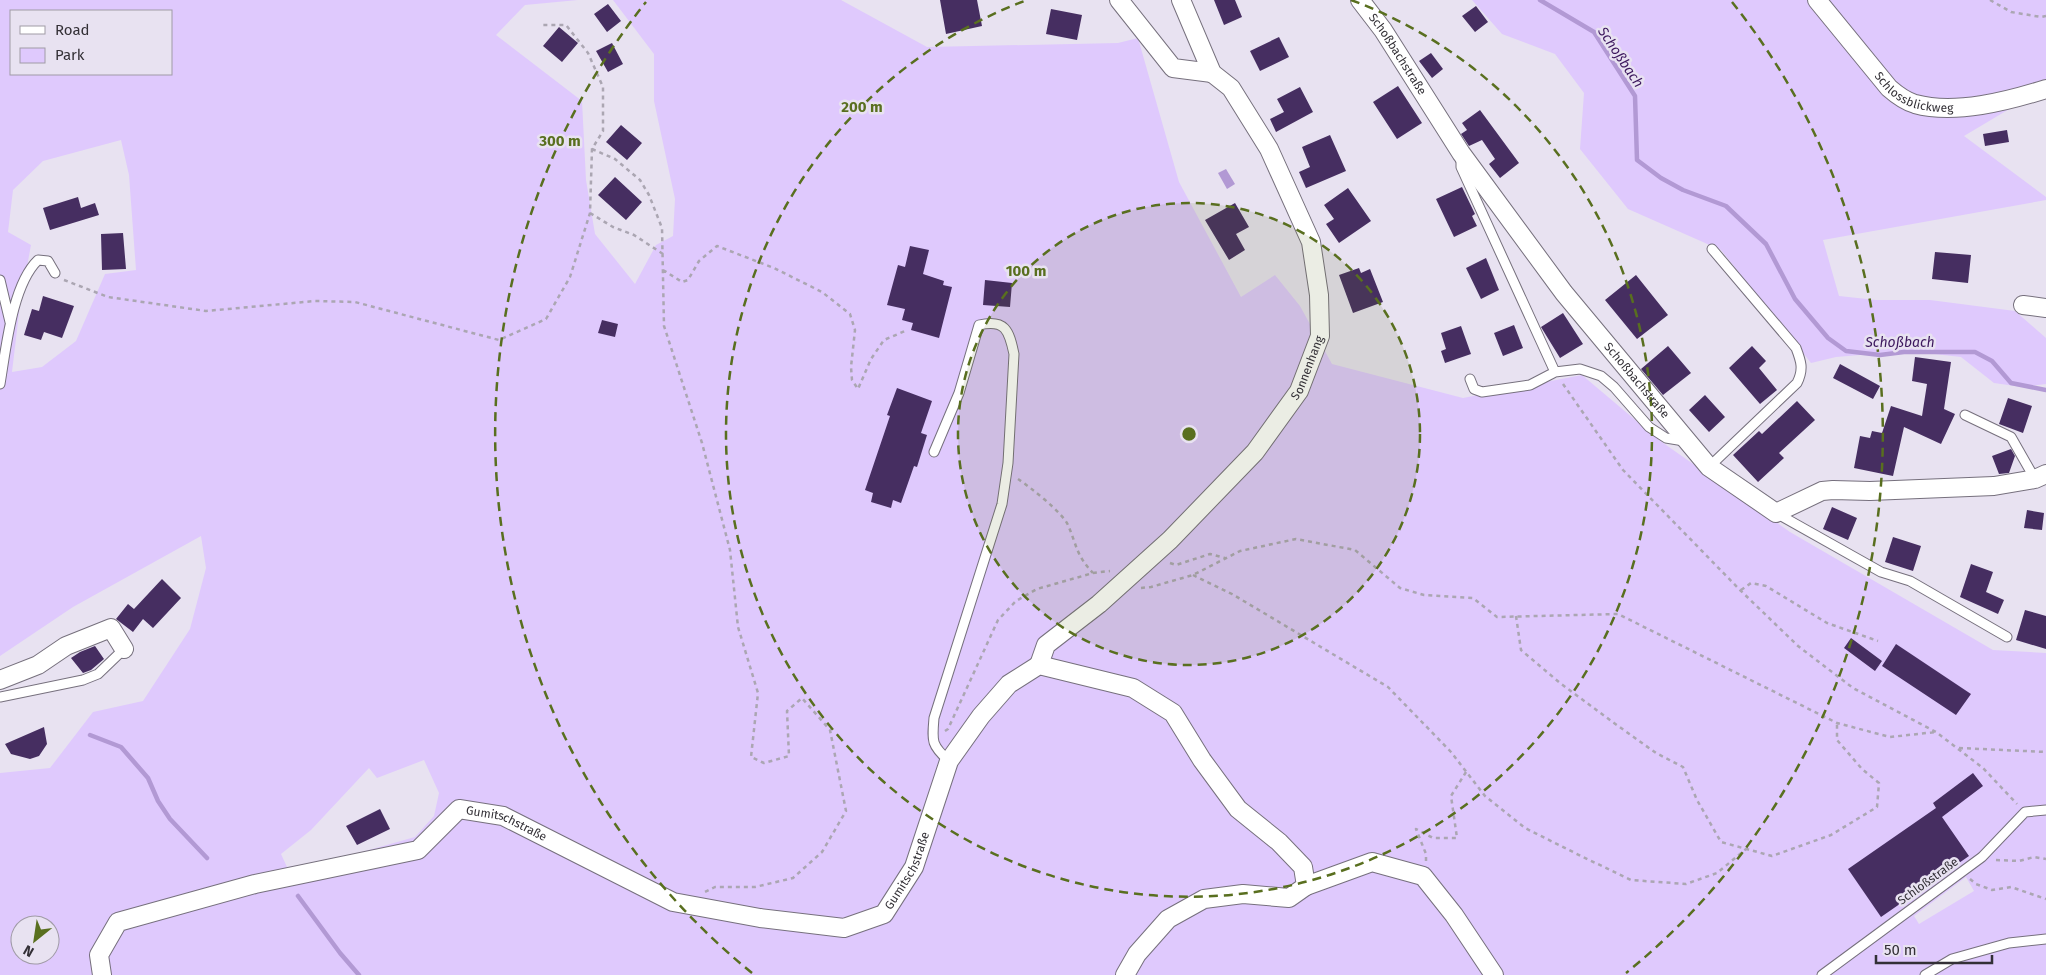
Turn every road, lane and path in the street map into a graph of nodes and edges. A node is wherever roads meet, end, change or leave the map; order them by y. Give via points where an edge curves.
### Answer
1 (1119, 0) edge
2 (1181, 0) edge
3 (1360, 0) edge
4 (1818, 0) edge
5 (1990, 0) edge
6 (2046, 16) edge
7 (540, 25) dead end
8 (1212, 73) junction
9 (2046, 89) edge
10 (592, 149) junction
11 (1461, 153) junction
12 (590, 213) junction
13 (1712, 249) dead end
14 (663, 254) junction
15 (663, 270) junction
16 (55, 273) joint
17 (0, 280) edge
18 (2023, 305) dead end
19 (2046, 308) edge
20 (10, 324) junction
21 (905, 331) dead end
22 (1555, 372) junction
23 (1470, 378) dead end
24 (0, 384) edge
25 (1965, 415) dead end
26 (1688, 442) junction
27 (934, 452) dead end
28 (1709, 467) junction
29 (1007, 472) junction
30 (2041, 477) edge
31 (1776, 513) junction
32 (1153, 555) junction
33 (1226, 558) junction
34 (1193, 575) junction
35 (1114, 590) junction
36 (1740, 590) junction
37 (1516, 616) junction
38 (2008, 637) dead end
39 (1878, 641) dead end
40 (124, 649) joint
41 (1039, 665) junction
42 (0, 680) edge
43 (0, 697) edge
44 (1836, 724) junction
45 (1936, 732) junction
46 (932, 736) junction
47 (1958, 748) junction
48 (2046, 752) edge
49 (949, 761) junction
50 (1466, 772) junction
51 (2046, 810) edge
52 (2025, 812) junction
53 (1746, 849) junction
54 (1982, 857) junction
55 (2046, 859) edge
56 (1963, 872) junction
57 (1428, 882) junction
58 (1306, 886) junction
59 (2046, 899) edge
60 (683, 904) junction
61 (2046, 939) edge
62 (102, 975) edge
63 (1125, 975) edge
64 (1494, 975) edge
65 (1822, 975) edge
66 (1925, 975) edge

1 - 8 street via 1172,68
2 - 8 street, Sonnenhang
3 - 11 street, Schoßbachstraße via 1383,30
4 - 9 street, Schlossblickweg via 1888,88 1915,104 1956,108
5 - 6 path via 2011,12
7 - 10 path via 566,25 588,53 603,87 603,131
8 - 32 street, Sonnenhang via 1231,88 1268,149 1311,242 1319,295 1320,336 1299,391 1255,452
10 - 12 path
10 - 14 path via 615,159 640,180 662,228
11 - 22 lane via 1461,167
11 - 26 street, Schoßbachstraße via 1564,293
12 - 14 path
12 - 16 path via 570,276 546,319 500,340 355,302 206,311 108,297
13 - 28 lane via 1796,348 1802,374 1797,383
14 - 15 path
15 - 21 path via 682,282 688,280 698,262 717,246 774,268 822,292 850,314 855,330 852,380 858,389 871,359 884,340
15 - 60 path via 664,326 702,442 730,550 738,627 758,693 751,757 764,763 790,756 787,711 802,698 830,730 846,811 822,852 793,878 755,887 715,887
16 - 20 lane via 48,261 38,260 30,268
17 - 20 lane
18 - 19 street
20 - 24 lane
22 - 23 lane via 1530,384 1482,392 1474,389
22 - 26 lane via 1580,369 1600,376 1649,427 1666,438
22 - 36 path via 1623,470
25 - 30 lane via 2011,437
26 - 28 street, Schoßbachstraße
27 - 29 lane via 958,393 979,325 993,322 1003,326 1011,338 1014,354
28 - 31 street, Schoßbachstraße
29 - 46 lane via 1002,504 934,718
29 - 46 path via 1032,489 1067,522 1081,560 1093,573 1037,589 1016,601 998,620 948,729
30 - 31 street via 1994,486 1822,491
31 - 38 lane via 1881,572 1910,580
32 - 33 path via 1176,565 1210,554
32 - 35 street, Sonnenhang
33 - 34 path
33 - 37 path via 1240,551 1296,539 1355,550 1400,588 1424,595 1473,598 1497,617
34 - 35 path via 1152,587
34 - 50 path via 1232,594 1388,687
35 - 41 street, Sonnenhang via 1046,645
36 - 39 path via 1751,583 1766,586 1827,623
36 - 45 path via 1798,646 1853,688
37 - 44 path via 1618,614
37 - 53 path via 1521,650 1614,723 1656,753 1683,767 1721,842
40 - 42 street via 112,628 66,646 38,664
40 - 43 lane via 98,674
41 - 49 street, Gumitschstraße via 1009,684
41 - 58 street via 1133,688 1173,713 1238,809 1279,842 1303,867
44 - 45 path via 1890,737
44 - 53 path via 1837,740 1879,783 1877,807 1831,835 1772,856
45 - 47 path
46 - 49 lane via 936,749
47 - 48 path
47 - 52 path via 1983,768
49 - 60 street, Gumitschstraße via 914,867 884,914 844,928
50 - 53 path via 1485,796 1525,828 1631,880 1686,884 1717,873
50 - 57 path via 1451,796 1457,838 1433,838 1416,830 1426,854
51 - 52 lane
52 - 54 lane, Schloßstraße
54 - 55 path via 2019,861 2034,857
54 - 56 lane, Schloßstraße
56 - 59 path via 1976,884 1992,890 2011,887
56 - 65 lane, Schloßstraße
57 - 58 street via 1423,876 1372,862
57 - 64 street
58 - 63 street via 1289,898 1243,894 1204,899 1168,919 1137,954
60 - 62 street, Gumitschstraße via 673,902 503,816 459,809 418,850 255,884 118,922 99,956
61 - 66 lane via 2009,943 1952,959

